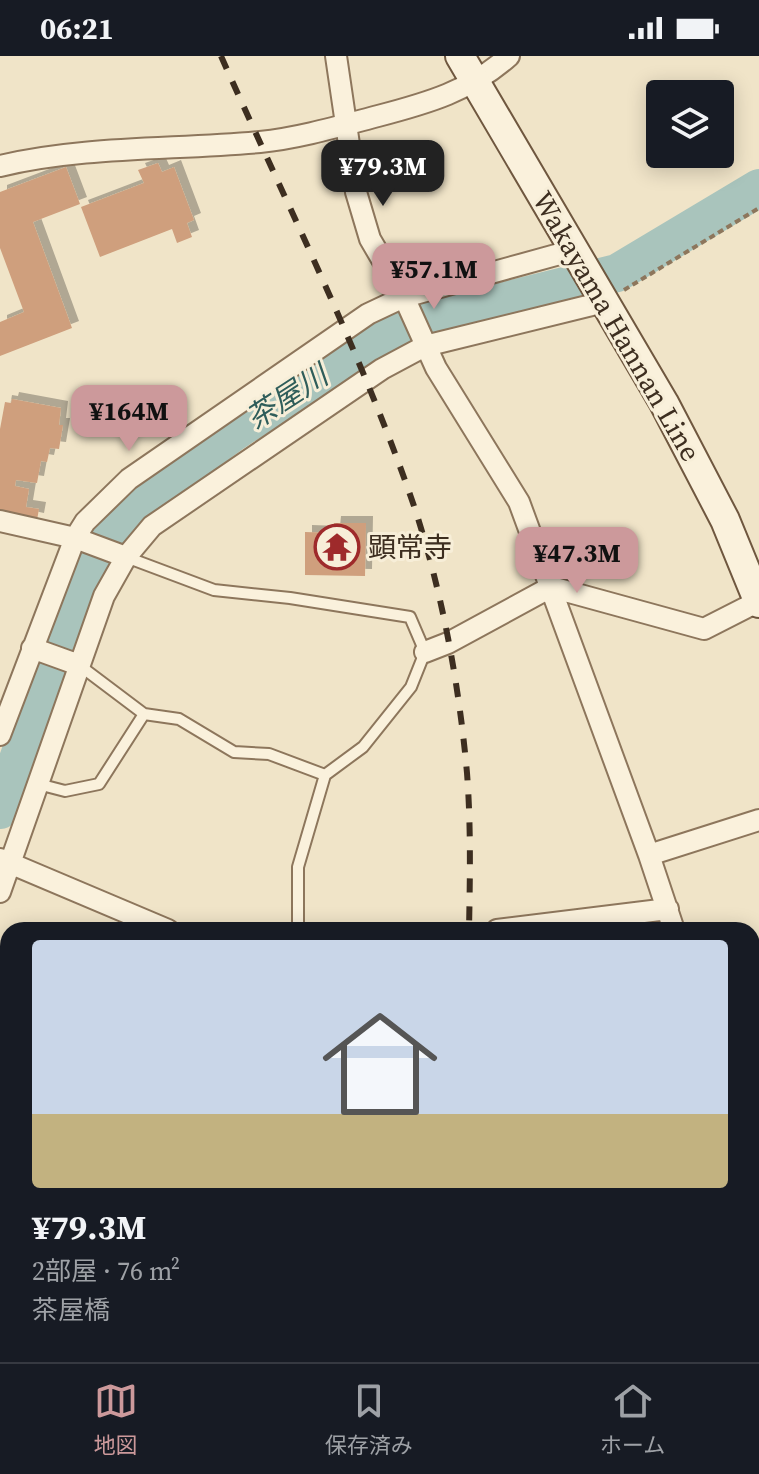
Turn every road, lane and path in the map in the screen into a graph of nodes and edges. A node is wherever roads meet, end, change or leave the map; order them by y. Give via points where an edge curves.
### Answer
1 (336, 56) edge
2 (460, 56) edge
3 (509, 56) edge
4 (476, 82) junction
5 (347, 124) junction
6 (0, 166) edge
7 (759, 208) edge
8 (574, 250) junction
9 (404, 297) junction
10 (604, 302) junction
11 (424, 344) junction
12 (0, 521) edge
13 (82, 541) junction
14 (123, 555) junction
15 (551, 587) junction
16 (759, 602) edge
17 (36, 649) junction
18 (425, 652) junction
19 (75, 664) junction
20 (144, 714) junction
21 (0, 735) edge
22 (325, 775) junction
23 (38, 784) junction
24 (759, 820) edge
25 (649, 855) junction
26 (4, 861) edge
27 (0, 892) edge
28 (668, 909) junction
29 (149, 922) edge
30 (298, 922) edge
31 (562, 922) edge
32 (672, 922) edge

1 - 5 street
2 - 4 main road, Wakayama Hannan Line
3 - 4 street
4 - 5 street via 420,105
4 - 8 main road, Wakayama Hannan Line
5 - 6 street via 269,141 41,156
5 - 9 street via 356,192 370,239
7 - 10 path
8 - 9 street
8 - 10 main road, Wakayama Hannan Line
9 - 11 street
9 - 13 street via 368,314 129,479 85,522
10 - 11 street
10 - 16 main road, Wakayama Hannan Line via 725,520
11 - 14 street via 152,526
11 - 15 street via 519,502
12 - 13 street
13 - 14 street
13 - 17 street
14 - 18 lane via 214,590 410,617
14 - 19 street
15 - 16 street via 704,629
15 - 18 street
15 - 25 street
17 - 19 street
17 - 21 street
18 - 22 lane via 411,687 363,747
19 - 20 lane
19 - 23 street
20 - 22 lane via 179,719 234,752 269,754
20 - 23 lane via 99,784 65,791
22 - 30 lane via 298,867
23 - 26 street
24 - 25 street
25 - 28 street
26 - 27 street
26 - 29 street
28 - 31 street
28 - 32 street

